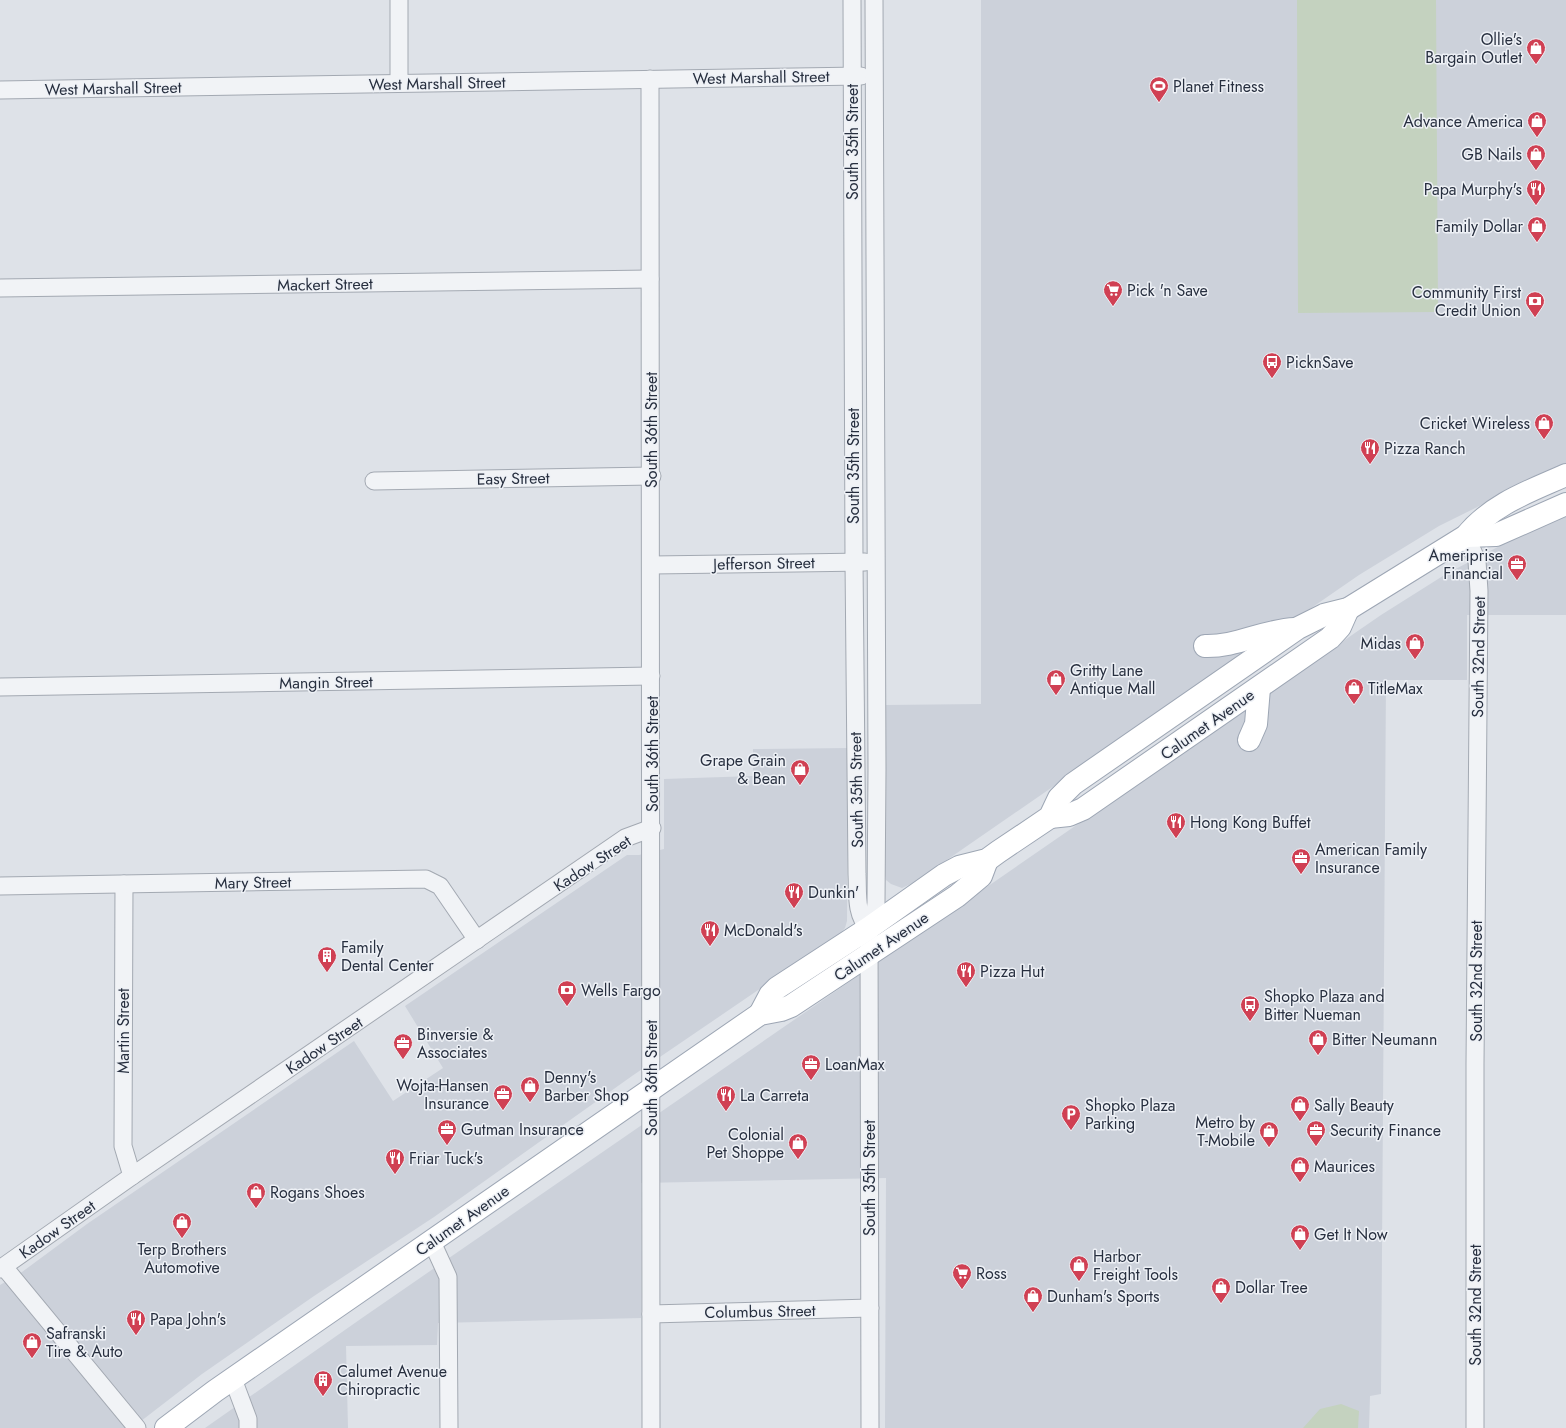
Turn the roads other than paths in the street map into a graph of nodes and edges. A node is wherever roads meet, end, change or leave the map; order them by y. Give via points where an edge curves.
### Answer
1 (399, 0) edge
2 (852, 0) edge
3 (874, 0) edge
4 (852, 76) junction
5 (874, 76) junction
6 (650, 79) junction
7 (399, 83) junction
8 (0, 90) edge
9 (650, 279) junction
10 (0, 288) edge
11 (1566, 475) edge
12 (652, 476) junction
13 (374, 481) dead end
14 (1566, 504) edge
15 (1466, 536) junction
16 (854, 562) junction
17 (875, 562) junction
18 (652, 565) junction
19 (1348, 609) junction
20 (1298, 628) junction
21 (1205, 646) dead end
22 (652, 676) junction
23 (0, 687) edge
24 (1259, 688) junction
25 (1210, 690) junction
26 (1223, 713) junction
27 (1249, 740) dead end
28 (1050, 816) junction
29 (652, 828) junction
30 (987, 860) junction
31 (124, 884) junction
32 (0, 886) edge
33 (869, 928) junction
34 (477, 940) junction
35 (869, 954) junction
36 (760, 1014) junction
37 (651, 1090) junction
38 (132, 1176) junction
39 (432, 1242) junction
40 (2, 1268) edge
41 (870, 1308) junction
42 (651, 1314) junction
43 (234, 1378) junction
44 (137, 1428) edge
45 (166, 1428) edge
46 (248, 1428) edge
47 (449, 1428) edge
48 (651, 1428) edge
49 (870, 1428) edge
50 (1475, 1428) edge

1 - 7 street
2 - 4 street, South 35th Street
3 - 5 street, South 35th Street
4 - 5 street, West Marshall Street
4 - 6 street, West Marshall Street
4 - 16 street, South 35th Street
5 - 17 street, South 35th Street
6 - 7 street, West Marshall Street
6 - 9 street, South 36th Street
7 - 8 street, West Marshall Street
9 - 10 street, Mackert Street
9 - 12 street, South 36th Street
11 - 15 main road, Calumet Avenue via 1496,508 1479,521
12 - 13 street, Easy Street
12 - 18 street, South 36th Street
14 - 15 main road, Calumet Avenue via 1496,535
15 - 19 main road, Calumet Avenue
15 - 50 street, South 32nd Street via 1477,561 1479,591
16 - 17 street, Jefferson Street
16 - 18 street, Jefferson Street
16 - 33 street, South 35th Street via 858,903 863,922
17 - 33 street, South 35th Street via 877,883 875,912
18 - 22 street, South 36th Street
19 - 20 main road, Calumet Avenue via 1324,615
19 - 24 main road, Calumet Avenue via 1340,627 1330,638
20 - 21 main road via 1276,630 1221,645
20 - 25 main road, Calumet Avenue
22 - 23 street, Mangin Street
22 - 29 street, South 36th Street
24 - 26 main road, Calumet Avenue
24 - 27 main road via 1256,724
25 - 26 main road
25 - 28 main road, Calumet Avenue via 1066,789
26 - 28 main road, Calumet Avenue via 1083,809 1070,815
28 - 30 main road, Calumet Avenue
29 - 34 street, Kadow Street via 625,838
29 - 37 street, South 36th Street
30 - 33 main road, Calumet Avenue via 964,865 949,872
30 - 35 main road, Calumet Avenue via 983,873 974,883
31 - 32 street, Mary Street
31 - 34 street, Mary Street via 426,879 440,886
31 - 38 street, Martin Street via 123,1146
33 - 35 street, South 35th Street
33 - 36 main road, Calumet Avenue via 777,988
34 - 38 street, Kadow Street
35 - 36 main road, Calumet Avenue via 791,1006
35 - 41 street, South 35th Street
36 - 37 main road, Calumet Avenue
37 - 39 main road, Calumet Avenue
37 - 42 street, South 36th Street
38 - 40 street, Kadow Street
39 - 43 main road, Calumet Avenue
39 - 47 street via 448,1277
40 - 44 street
41 - 42 street, Columbus Street
41 - 49 street, South 35th Street
42 - 48 street, South 36th Street
43 - 45 main road, Calumet Avenue
43 - 46 street via 246,1412

